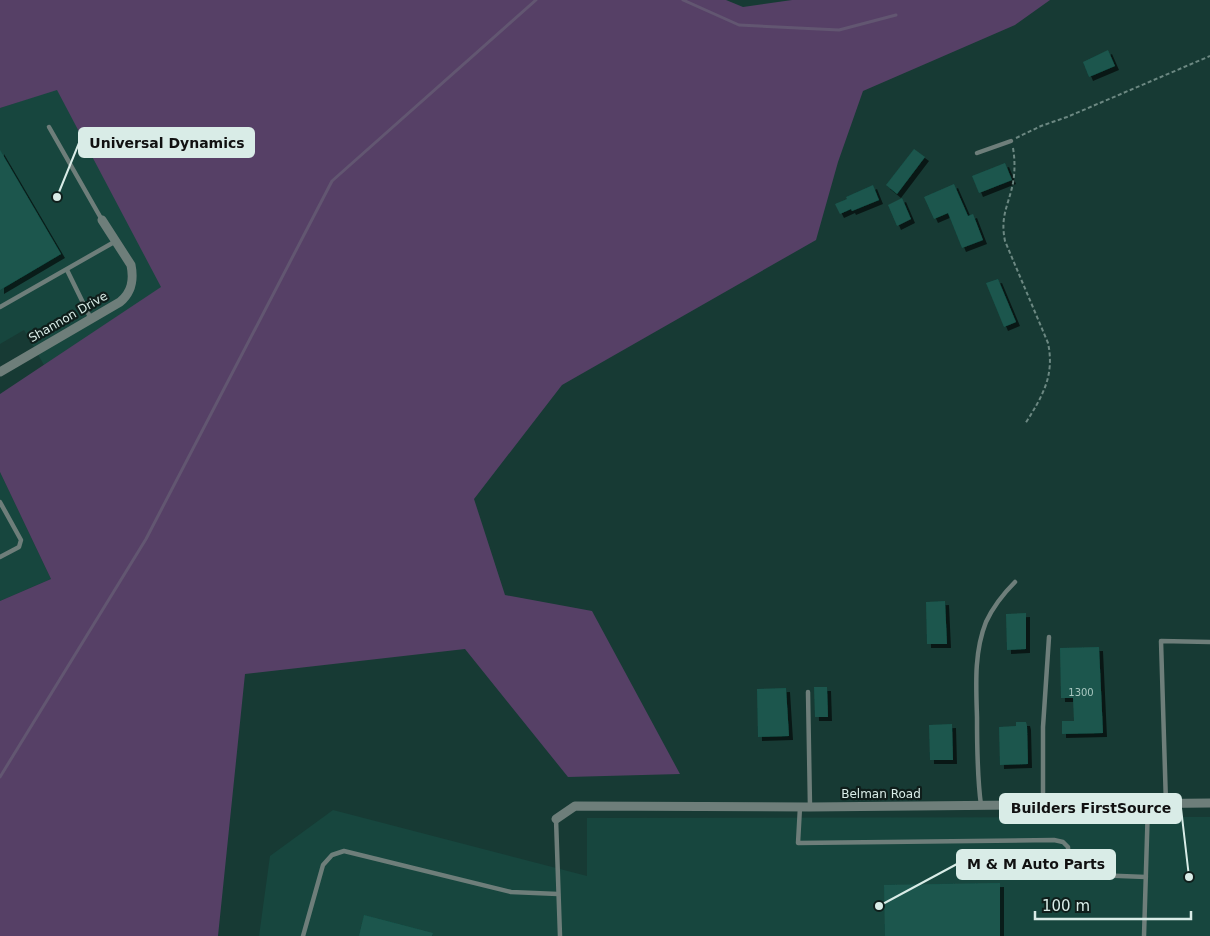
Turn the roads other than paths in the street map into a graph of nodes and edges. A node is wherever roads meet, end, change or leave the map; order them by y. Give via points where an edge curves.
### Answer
1 (49, 127) dead end
2 (1011, 141) road end
3 (977, 153) dead end
4 (102, 220) joint
5 (116, 241) junction
6 (67, 270) junction
7 (0, 308) edge
8 (92, 318) junction
9 (0, 372) edge
10 (0, 502) edge
11 (0, 557) edge
12 (1015, 582) dead end
13 (1049, 637) dead end
14 (1210, 642) edge
15 (808, 692) dead end
16 (1210, 803) edge
17 (1148, 804) junction
18 (1166, 804) junction
19 (1043, 805) junction
20 (982, 806) junction
21 (800, 807) junction
22 (810, 807) junction
23 (556, 819) joint
24 (1146, 877) junction
25 (558, 894) junction
26 (303, 936) edge
27 (560, 936) edge
28 (1144, 936) edge

1 - 4 lane
2 - 3 lane
4 - 5 street, Shannon Drive
5 - 6 lane
5 - 8 street, Shannon Drive via 131,266 132,283 120,302
6 - 7 lane
6 - 8 lane
8 - 9 street, Shannon Drive
10 - 11 lane via 21,540 19,547
12 - 20 lane via 987,621 978,657 977,740
13 - 19 lane via 1043,727
14 - 18 lane via 1162,641
15 - 22 lane
16 - 18 street, Belman Road
17 - 18 street, Belman Road
17 - 19 street, Belman Road
17 - 24 lane
19 - 20 street, Belman Road
20 - 22 street, Belman Road
21 - 22 street, Belman Road
21 - 23 street, Belman Road via 575,806
21 - 24 lane via 798,843 1054,840 1068,847 1069,874
23 - 25 lane
24 - 28 lane
25 - 26 lane via 511,892 344,851 332,855 323,865
25 - 27 lane

